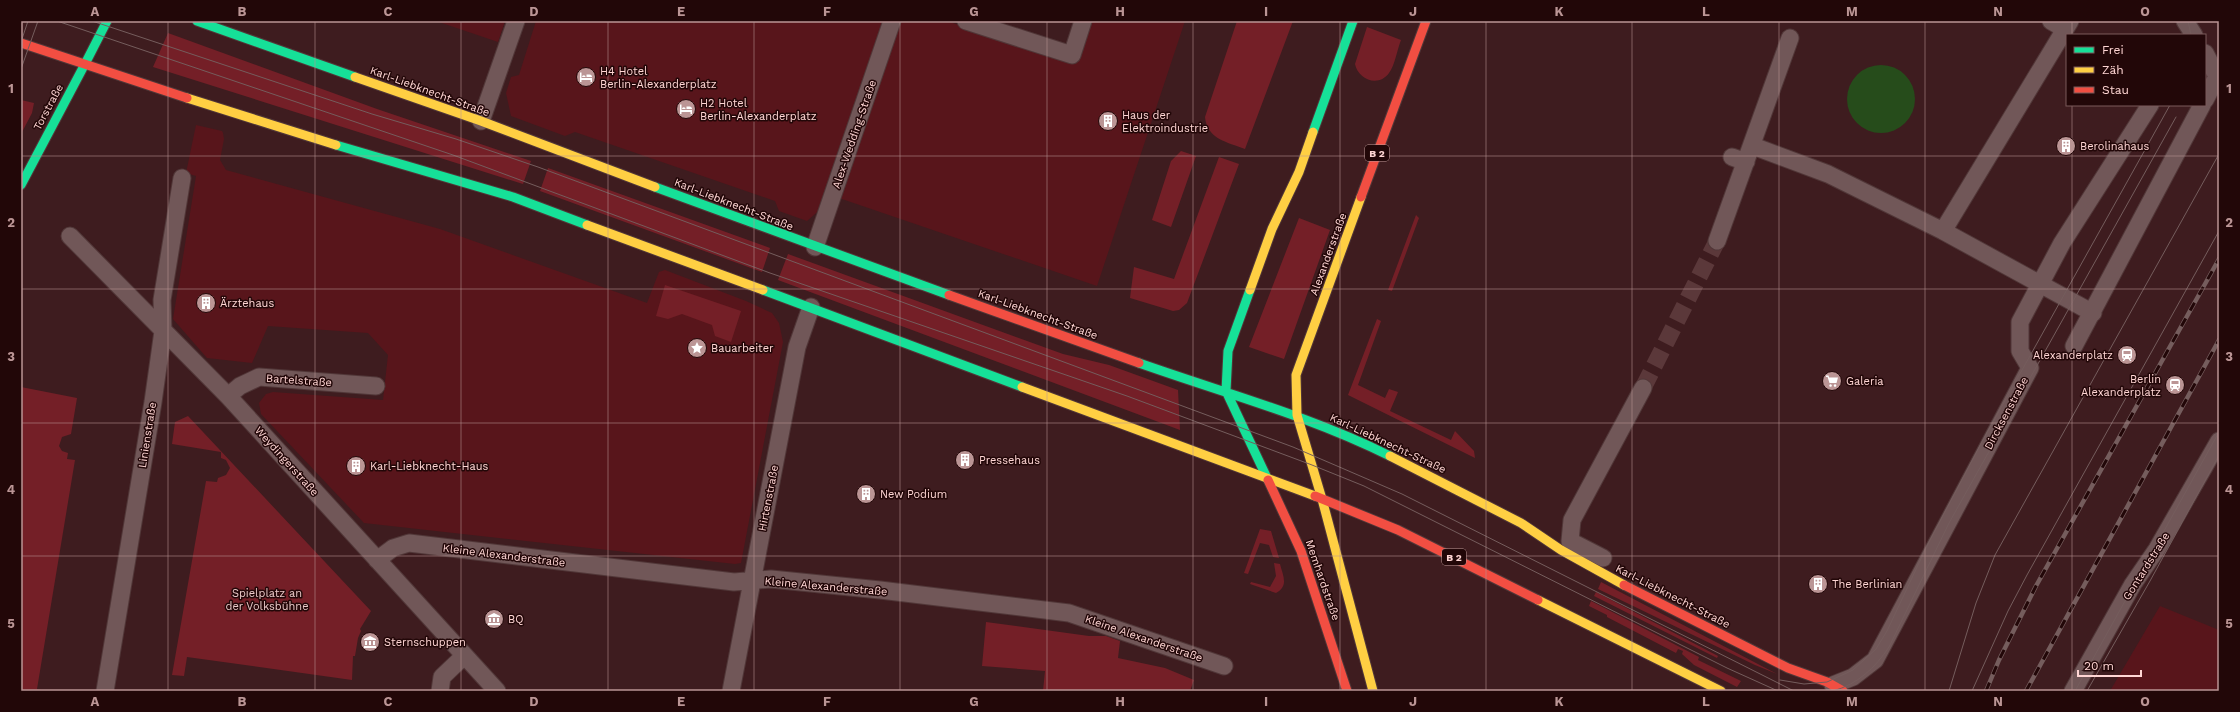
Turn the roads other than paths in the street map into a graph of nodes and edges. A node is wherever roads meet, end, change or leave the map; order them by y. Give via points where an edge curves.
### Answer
1 (107, 21) edge
2 (197, 21) edge
3 (516, 21) edge
4 (892, 21) edge
5 (966, 21) edge
6 (1083, 21) edge
7 (1353, 21) edge
8 (1426, 21) edge
9 (2062, 24) edge
10 (1790, 38) dead end
11 (21, 43) edge
12 (2206, 55) edge
13 (86, 62) junction
14 (2218, 74) edge
15 (2206, 98) edge
16 (2149, 106) edge
17 (2201, 106) edge
18 (481, 121) junction
19 (1753, 146) junction
20 (182, 178) dead end
21 (21, 185) edge
22 (1943, 231) junction
23 (70, 236) dead end
24 (1717, 241) tunnel mouth
25 (815, 247) junction
26 (2040, 284) junction
27 (811, 307) junction
28 (2092, 313) junction
29 (163, 331) junction
30 (2074, 346) dead end
31 (376, 386) dead end
32 (1643, 388) tunnel mouth
33 (1226, 391) junction
34 (228, 396) junction
35 (1297, 415) junction
36 (2217, 445) edge
37 (1268, 480) junction
38 (1322, 499) junction
39 (1603, 558) dead end
40 (377, 560) junction
41 (751, 581) junction
42 (464, 656) junction
43 (1224, 666) dead end
44 (1838, 688) edge
45 (104, 691) edge
46 (440, 691) edge
47 (497, 691) edge
48 (731, 691) edge
49 (1347, 691) edge
50 (1373, 691) edge
51 (1721, 691) edge
52 (2073, 691) edge

1 - 13 main road, Torstraße
2 - 18 main road, Karl-Liebknecht-Straße
3 - 18 street
4 - 25 street, Alex-Wedding-Straße
5 - 6 street via 1072,55
7 - 33 main road via 1298,172 1272,229 1228,351
8 - 35 main road, Alexanderstraße / B 2 via 1296,375
9 - 22 street
10 - 19 street
11 - 13 main road
12 - 14 street
13 - 21 main road, Torstraße
13 - 27 main road via 238,115 513,198
14 - 15 street
16 - 26 street, Dircksenstraße via 2103,176
17 - 28 street
18 - 25 main road, Karl-Liebknecht-Straße
19 - 22 street via 1828,174
19 - 24 street via 1739,159
20 - 29 street, Linienstraße via 162,300
22 - 26 street
23 - 29 street, Weydingerstraße
25 - 33 main road, Karl-Liebknecht-Straße via 1176,376
26 - 28 street
26 - 44 street, Dircksenstraße via 2020,322 2020,351 2030,368 1875,660
27 - 37 main road
27 - 41 street, Hirtenstraße via 797,347
28 - 30 street
29 - 34 street, Weydingerstraße
29 - 45 street, Linienstraße
31 - 34 street, Bartelstraße via 259,377 240,386
32 - 39 street via 1572,520 1570,541
33 - 35 main road, Karl-Liebknecht-Straße
33 - 37 main road
34 - 40 street, Weydingerstraße
35 - 38 main road, Alexanderstraße
35 - 44 main road, Karl-Liebknecht-Straße via 1358,440 1521,523 1597,571 1788,668
36 - 52 street, Gontardstraße
37 - 38 main road, B 2
37 - 49 main road, Memhardstraße via 1301,551
38 - 50 main road, Memhardstraße
38 - 51 main road, B 2 via 1398,530
40 - 41 street, Kleine Alexanderstraße via 392,548 409,543 734,582
40 - 42 street, Weydingerstraße
41 - 43 street, Kleine Alexanderstraße via 771,579 1069,613
41 - 48 street, Hirtenstraße
42 - 46 street via 442,677
42 - 47 street, Weydingerstraße

